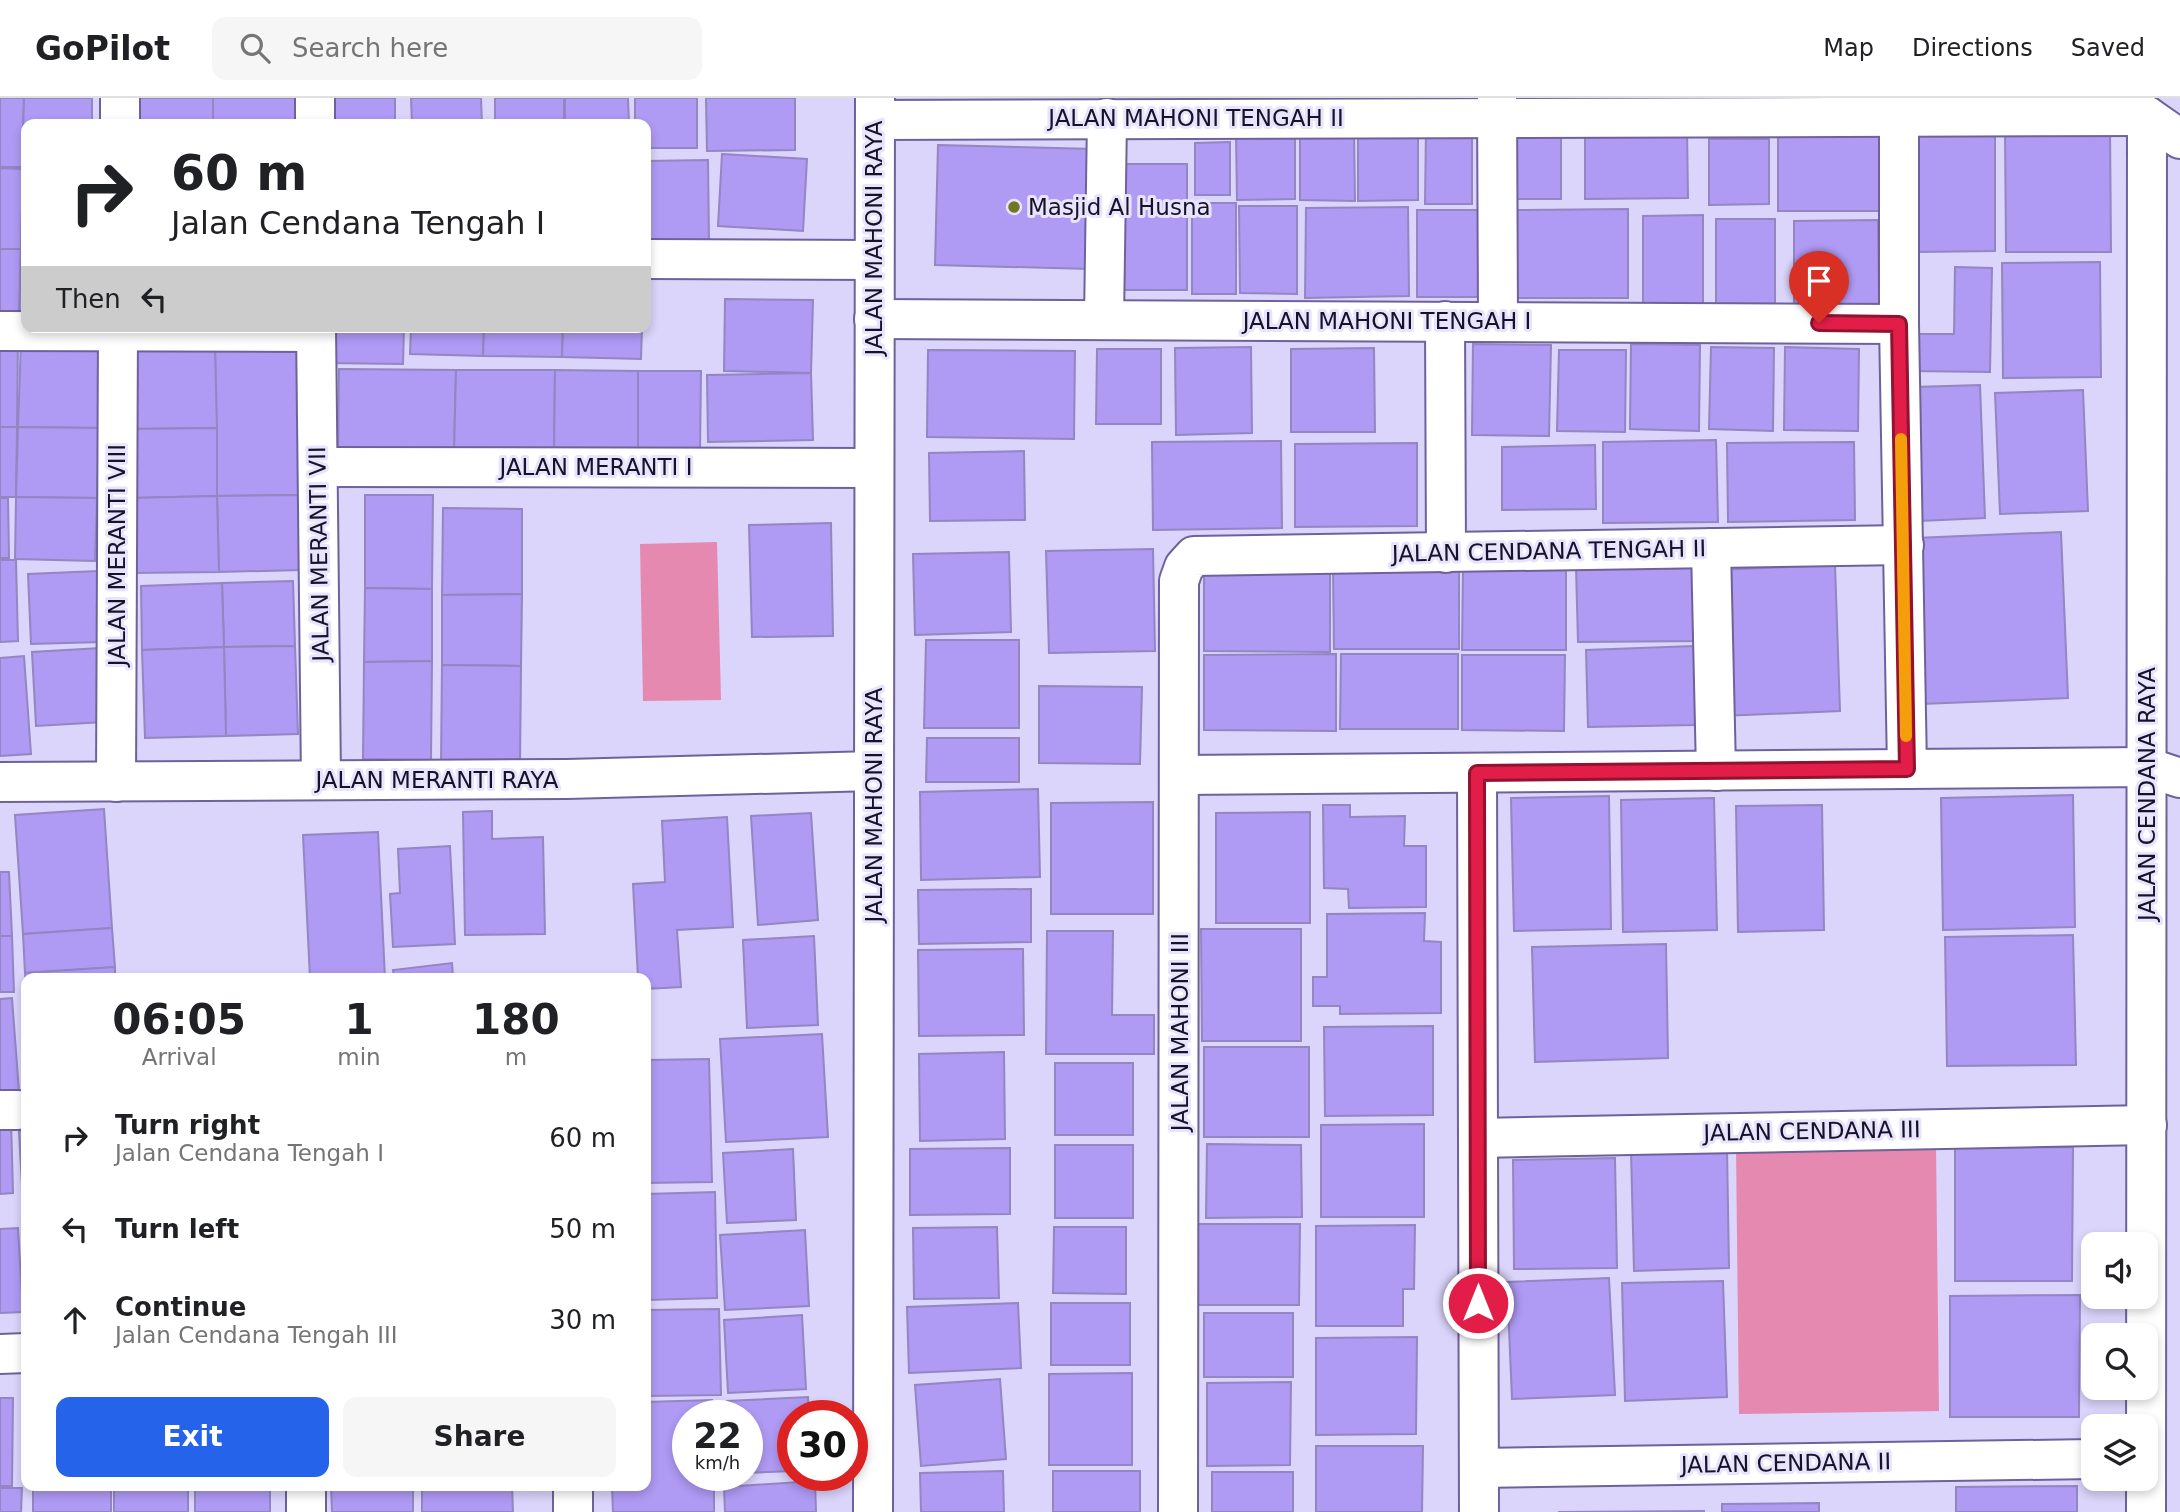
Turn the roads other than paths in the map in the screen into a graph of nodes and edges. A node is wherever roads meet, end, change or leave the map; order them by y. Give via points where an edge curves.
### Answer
1 (120, 98) edge
2 (314, 98) edge
3 (1497, 107) edge
4 (1695, 107) edge
5 (1899, 107) edge
6 (1300, 108) edge
7 (875, 109) edge
8 (1101, 112) edge
9 (2147, 116) junction
10 (120, 119) edge
11 (315, 119) edge
12 (2180, 139) edge
13 (651, 259) edge
14 (874, 260) junction
15 (874, 319) junction
16 (1104, 320) junction
17 (1446, 321) junction
18 (1498, 321) junction
19 (1899, 324) junction
20 (0, 331) edge
21 (21, 331) edge
22 (118, 333) edge
23 (316, 333) edge
24 (318, 467) junction
25 (874, 468) junction
26 (1904, 545) junction
27 (1711, 548) junction
28 (1446, 553) junction
29 (1194, 556) joint
30 (1907, 769) junction
31 (874, 771) junction
32 (1716, 771) junction
33 (1477, 773) junction
34 (2163, 773) edge
35 (1181, 775) junction
36 (321, 780) junction
37 (0, 782) edge
38 (116, 782) junction
39 (2147, 1125) junction
40 (1478, 1138) junction
41 (21, 1353) edge
42 (0, 1354) edge
43 (2156, 1414) edge
44 (2081, 1459) edge
45 (1479, 1468) junction
46 (306, 1491) edge
47 (573, 1491) edge
48 (2150, 1491) edge
49 (306, 1512) edge
50 (573, 1512) edge
51 (873, 1512) edge
52 (1178, 1512) edge
53 (1479, 1512) edge
54 (2146, 1512) edge

1 - 10 street
2 - 11 street
3 - 4 street, JALAN MAHONI TENGAH II
3 - 6 street, JALAN MAHONI TENGAH II
3 - 18 street
4 - 5 street, JALAN MAHONI TENGAH II
5 - 9 street, JALAN MAHONI TENGAH II
5 - 19 street
6 - 8 street, JALAN MAHONI TENGAH II
7 - 8 street, JALAN MAHONI TENGAH II
7 - 14 street, JALAN MAHONI RAYA
8 - 16 street
9 - 12 street
9 - 34 street, JALAN CENDANA RAYA
13 - 14 street
14 - 15 street, JALAN MAHONI RAYA
15 - 16 street, JALAN MAHONI TENGAH I
15 - 25 street, JALAN MAHONI RAYA
16 - 17 street, JALAN MAHONI TENGAH I
17 - 18 street, JALAN MAHONI TENGAH I
17 - 28 street
18 - 19 street, JALAN MAHONI TENGAH I
19 - 26 street
20 - 21 street
22 - 38 street, JALAN MERANTI VIII
23 - 24 street, JALAN MERANTI VII
24 - 25 street, JALAN MERANTI I
24 - 36 street, JALAN MERANTI VII
25 - 31 street, JALAN MAHONI RAYA
26 - 27 street, JALAN CENDANA TENGAH II
26 - 30 street
27 - 28 street, JALAN CENDANA TENGAH II
27 - 32 street
28 - 29 street, JALAN CENDANA TENGAH II
29 - 35 street, JALAN MAHONI III via 1179,581
30 - 32 street
30 - 34 street
31 - 36 street, JALAN MERANTI RAYA
31 - 51 street, JALAN MAHONI RAYA
32 - 33 street
33 - 35 street
33 - 40 street
34 - 39 street, JALAN CENDANA RAYA
35 - 52 street, JALAN MAHONI III
36 - 38 street, JALAN MERANTI RAYA
37 - 38 street, JALAN MERANTI RAYA
39 - 40 street, JALAN CENDANA III
39 - 43 street, JALAN CENDANA RAYA
40 - 45 street
41 - 42 street
44 - 45 street, JALAN CENDANA II
45 - 53 street
46 - 49 street
47 - 50 street
48 - 54 street, JALAN CENDANA RAYA

